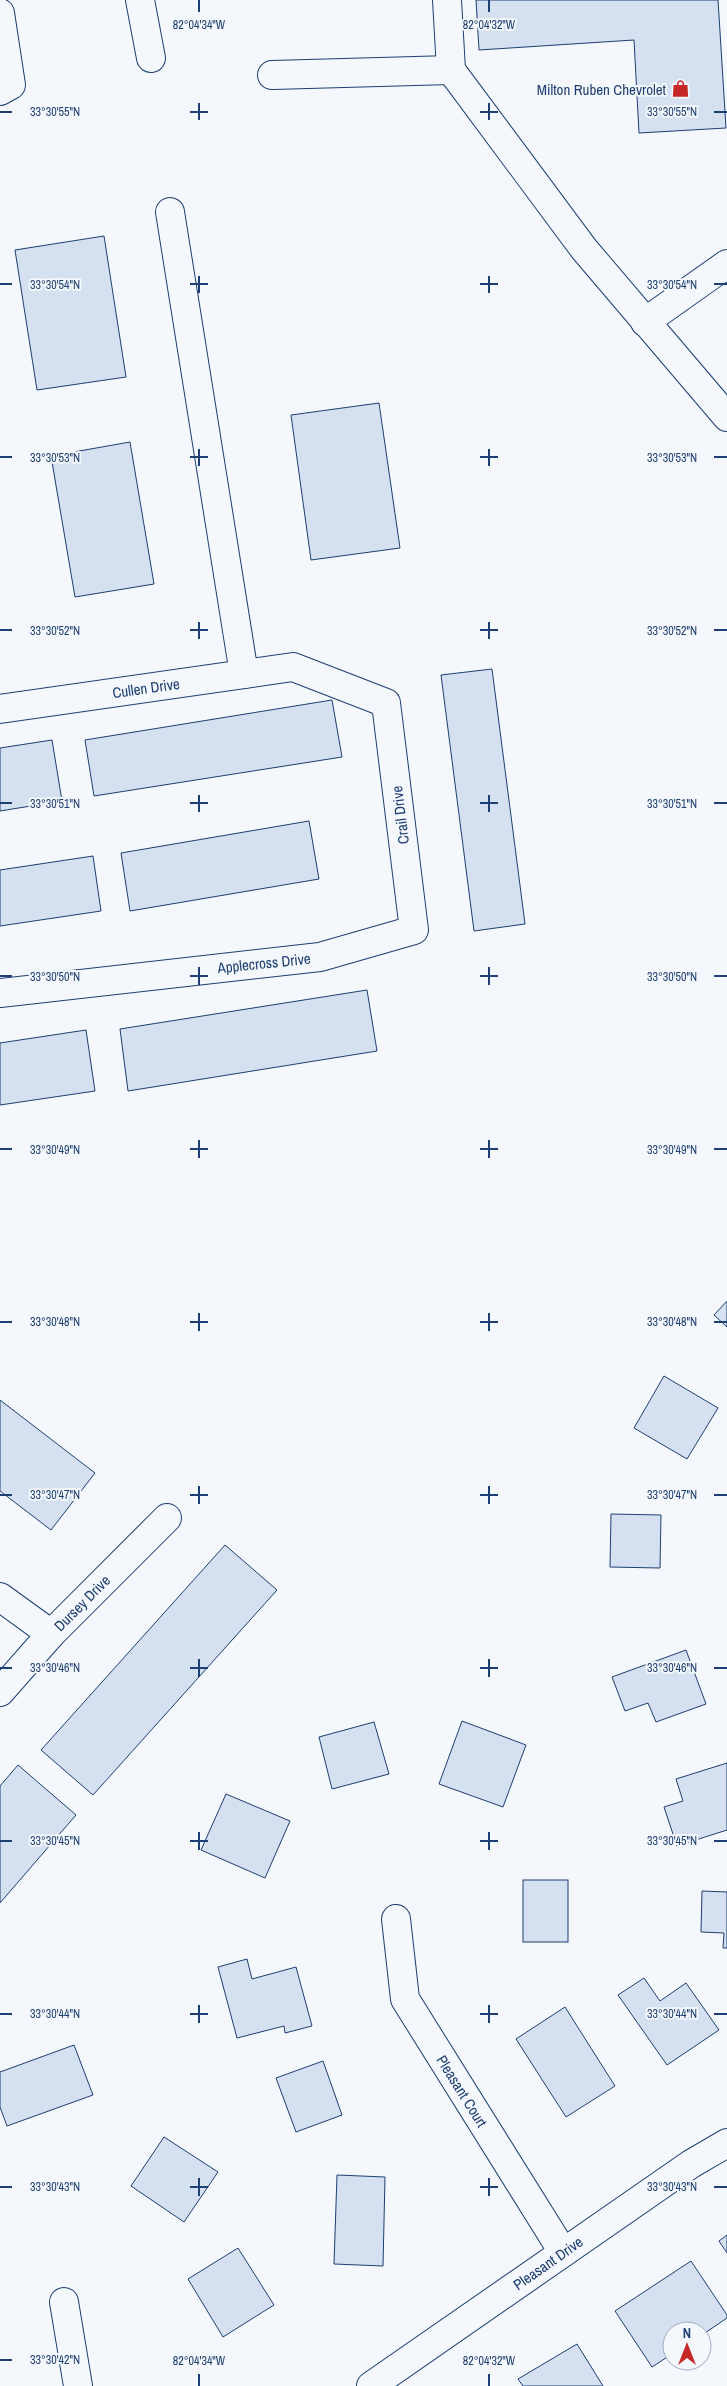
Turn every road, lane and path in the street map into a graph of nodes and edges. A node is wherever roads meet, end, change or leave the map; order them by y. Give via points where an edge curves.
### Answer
1 (140, 0) edge
2 (447, 0) edge
3 (0, 13) edge
4 (151, 58) dead end
5 (451, 70) junction
6 (272, 75) dead end
7 (0, 91) edge
8 (170, 212) dead end
9 (727, 264) edge
10 (645, 322) junction
11 (727, 417) edge
12 (293, 667) joint
13 (244, 674) junction
14 (0, 709) edge
15 (320, 957) joint
16 (0, 993) edge
17 (168, 1518) dead end
18 (0, 1597) edge
19 (51, 1634) junction
20 (0, 1692) edge
21 (396, 1919) dead end
22 (727, 2144) edge
23 (563, 2252) junction
24 (64, 2302) dead end
25 (78, 2386) edge
26 (371, 2386) edge

1 - 4 street
2 - 5 street
3 - 7 street via 11,85
5 - 6 street
5 - 10 street via 584,249
8 - 13 street
9 - 10 street
10 - 11 street
12 - 13 street, Cullen Drive
12 - 15 street, Crail Drive via 386,703 414,930
13 - 14 street, Cullen Drive
15 - 16 street, Applecross Drive
17 - 19 street, Dursey Drive
18 - 19 street
19 - 20 street, Dursey Drive
21 - 23 street, Pleasant Court via 405,1999
22 - 23 street, Pleasant Drive via 691,2164
23 - 26 street, Pleasant Drive
24 - 25 street

